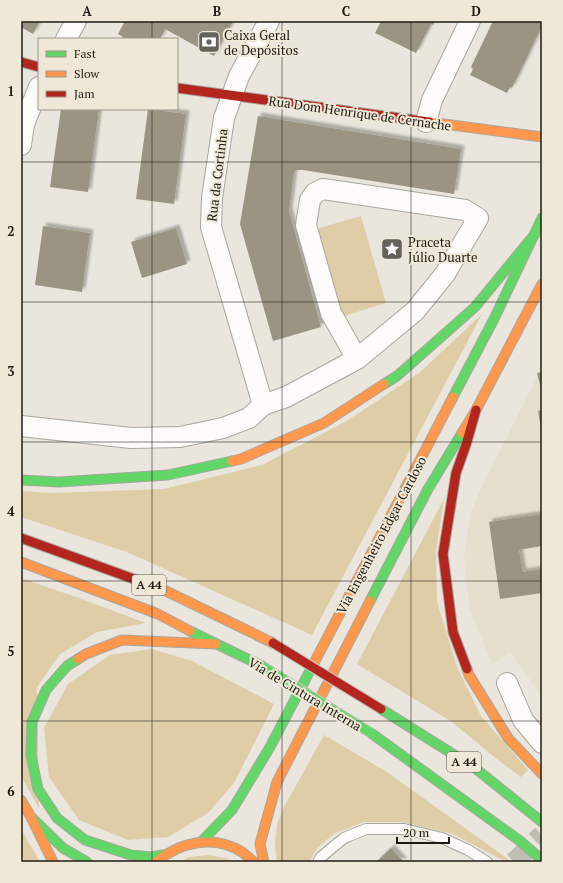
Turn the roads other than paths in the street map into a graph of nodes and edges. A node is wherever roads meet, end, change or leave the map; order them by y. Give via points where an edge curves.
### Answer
1 (76, 21) edge
2 (269, 21) edge
3 (470, 21) edge
4 (67, 38) edge
5 (21, 62) edge
6 (38, 67) edge
7 (178, 88) edge
8 (38, 89) edge
9 (232, 95) junction
10 (426, 122) junction
11 (542, 137) edge
12 (21, 145) edge
13 (542, 218) edge
14 (535, 234) junction
15 (542, 284) edge
16 (356, 359) junction
17 (263, 405) junction
18 (476, 410) junction
19 (21, 426) edge
20 (21, 480) edge
21 (21, 538) edge
22 (21, 562) edge
23 (216, 644) junction
24 (507, 683) dead end
25 (542, 743) edge
26 (542, 774) edge
27 (21, 800) edge
28 (31, 817) junction
29 (542, 822) edge
30 (202, 841) junction
31 (159, 859) edge
32 (542, 860) edge
33 (53, 862) edge
34 (87, 862) edge
35 (254, 862) edge
36 (264, 862) edge
37 (318, 862) edge
38 (487, 862) edge

1 - 4 street
2 - 9 street, Rua da Cortinha via 239,76
3 - 10 street via 432,100
5 - 6 main road
7 - 9 main road, Rua Dom Henrique de Cernache
8 - 12 street via 24,124
9 - 10 main road, Rua Dom Henrique de Cernache
9 - 17 street, Rua da Cortinha via 224,118 212,198 211,227
10 - 11 main road, Rua Dom Henrique de Cernache
13 - 14 main road, Via Engenheiro Edgar Cardoso
14 - 20 main road via 475,307 397,376 324,423 241,459 168,475 59,482
14 - 30 main road, Via Engenheiro Edgar Cardoso via 494,319 270,747 232,810
15 - 18 main road, Via Engenheiro Edgar Cardoso
16 - 16 street via 415,311 445,274 478,218 465,210 323,189 315,193 310,200 306,225 331,313
16 - 17 street via 286,397
17 - 19 street via 249,418 223,428 180,437 131,438
18 - 26 main road via 456,473 444,554 453,632 469,675 508,738
18 - 36 main road, Via Engenheiro Edgar Cardoso via 428,489 277,782 260,844
21 - 29 main road, Via de Cintura Interna / A 44, bridge via 166,591 273,643 475,768
22 - 23 main road, Via de Cintura Interna / A 44 via 158,614
23 - 31 main road via 122,640 86,654 67,666 46,690 32,722 31,755 38,789 58,818 85,840 131,855
23 - 32 main road, Via de Cintura Interna / A 44, bridge via 262,666 371,733
24 - 25 street via 523,720
27 - 28 main road
28 - 33 main road
28 - 34 main road via 63,848
30 - 31 main road via 181,846
30 - 35 main road via 223,844 242,852
37 - 38 lane via 344,838 366,829 404,829 442,838

